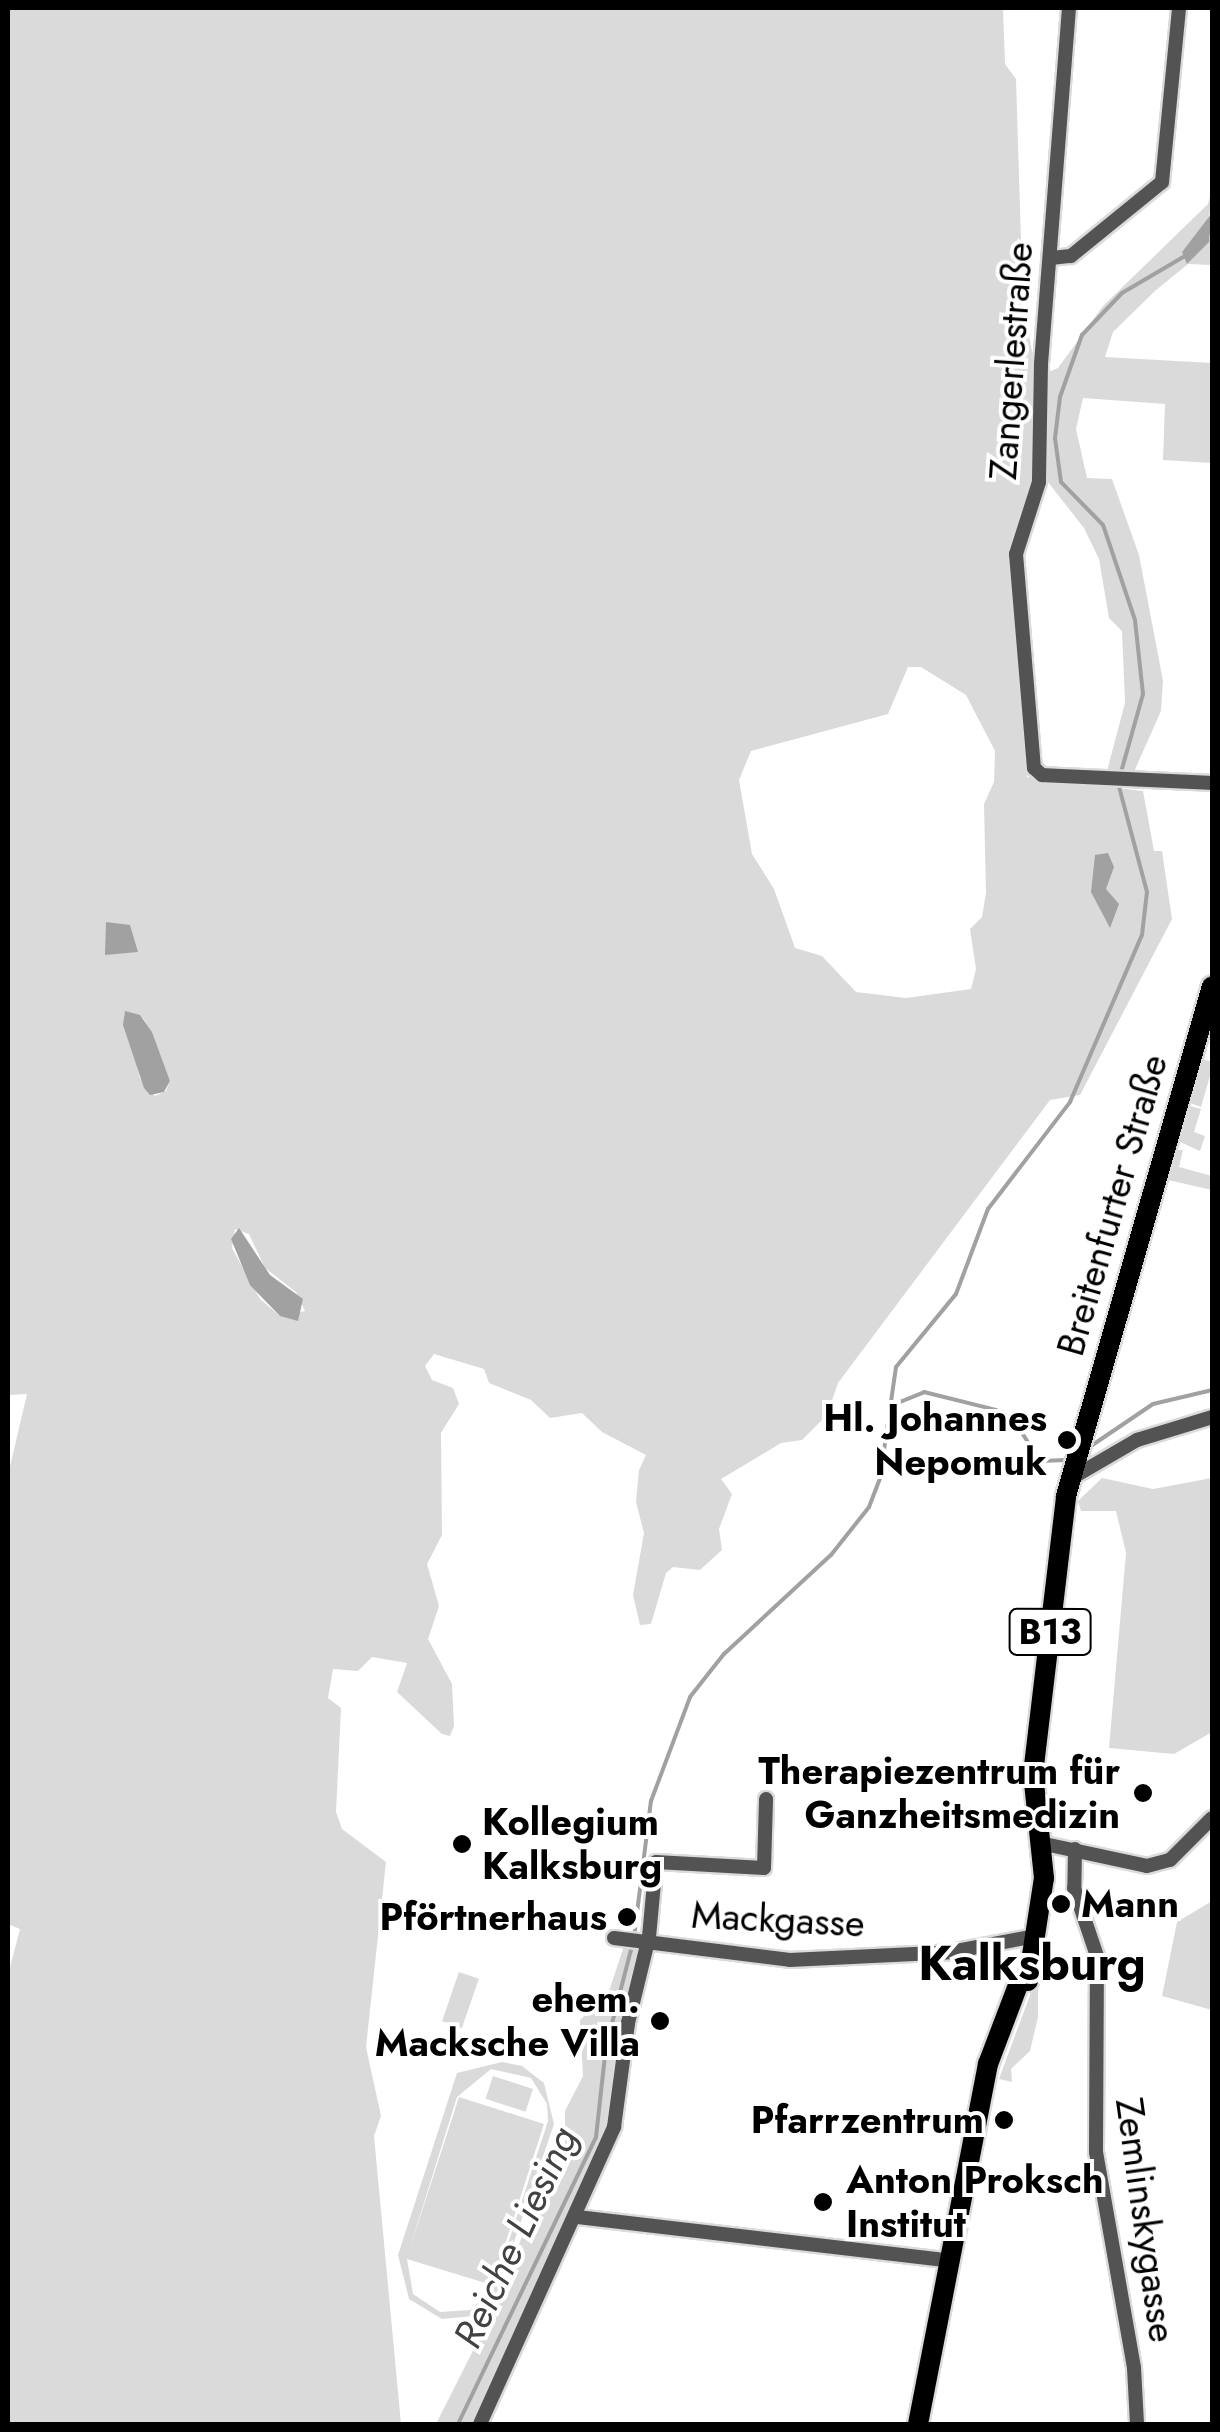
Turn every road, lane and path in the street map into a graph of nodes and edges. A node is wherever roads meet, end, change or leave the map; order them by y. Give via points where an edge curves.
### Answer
1 (1068, 8) edge
2 (1179, 8) edge
3 (1051, 258) junction
4 (1212, 782) edge
5 (1212, 986) edge
6 (1212, 1417) edge
7 (1071, 1474) junction
8 (766, 1799) dead end
9 (1212, 1818) edge
10 (1040, 1844) junction
11 (1075, 1849) junction
12 (632, 1941) junction
13 (1030, 1945) junction
14 (578, 2217) junction
15 (950, 2261) junction
16 (480, 2424) edge
17 (918, 2424) edge
18 (1137, 2424) edge

1 - 3 street, Zangerlestraße
2 - 3 street via 1162,182 1071,256
3 - 4 street, Zangerlestraße via 1040,482 1016,554 1028,728 1038,774
5 - 7 main road, Breitenfurter Straße / B13
6 - 7 street via 1137,1440
7 - 10 main road, B13 via 1032,1774
8 - 12 street via 764,1868 656,1862
9 - 11 street via 1157,1865
10 - 11 street
10 - 13 main road, B13 via 1044,1878
11 - 18 street, Zemlinskygasse via 1074,1888 1097,1956 1096,2152 1134,2368
12 - 13 street, Mackgasse via 790,1960
12 - 14 street via 614,2127
13 - 15 main road, B13 via 1024,1983 984,2089
14 - 15 street
14 - 16 street
15 - 17 main road, B13

